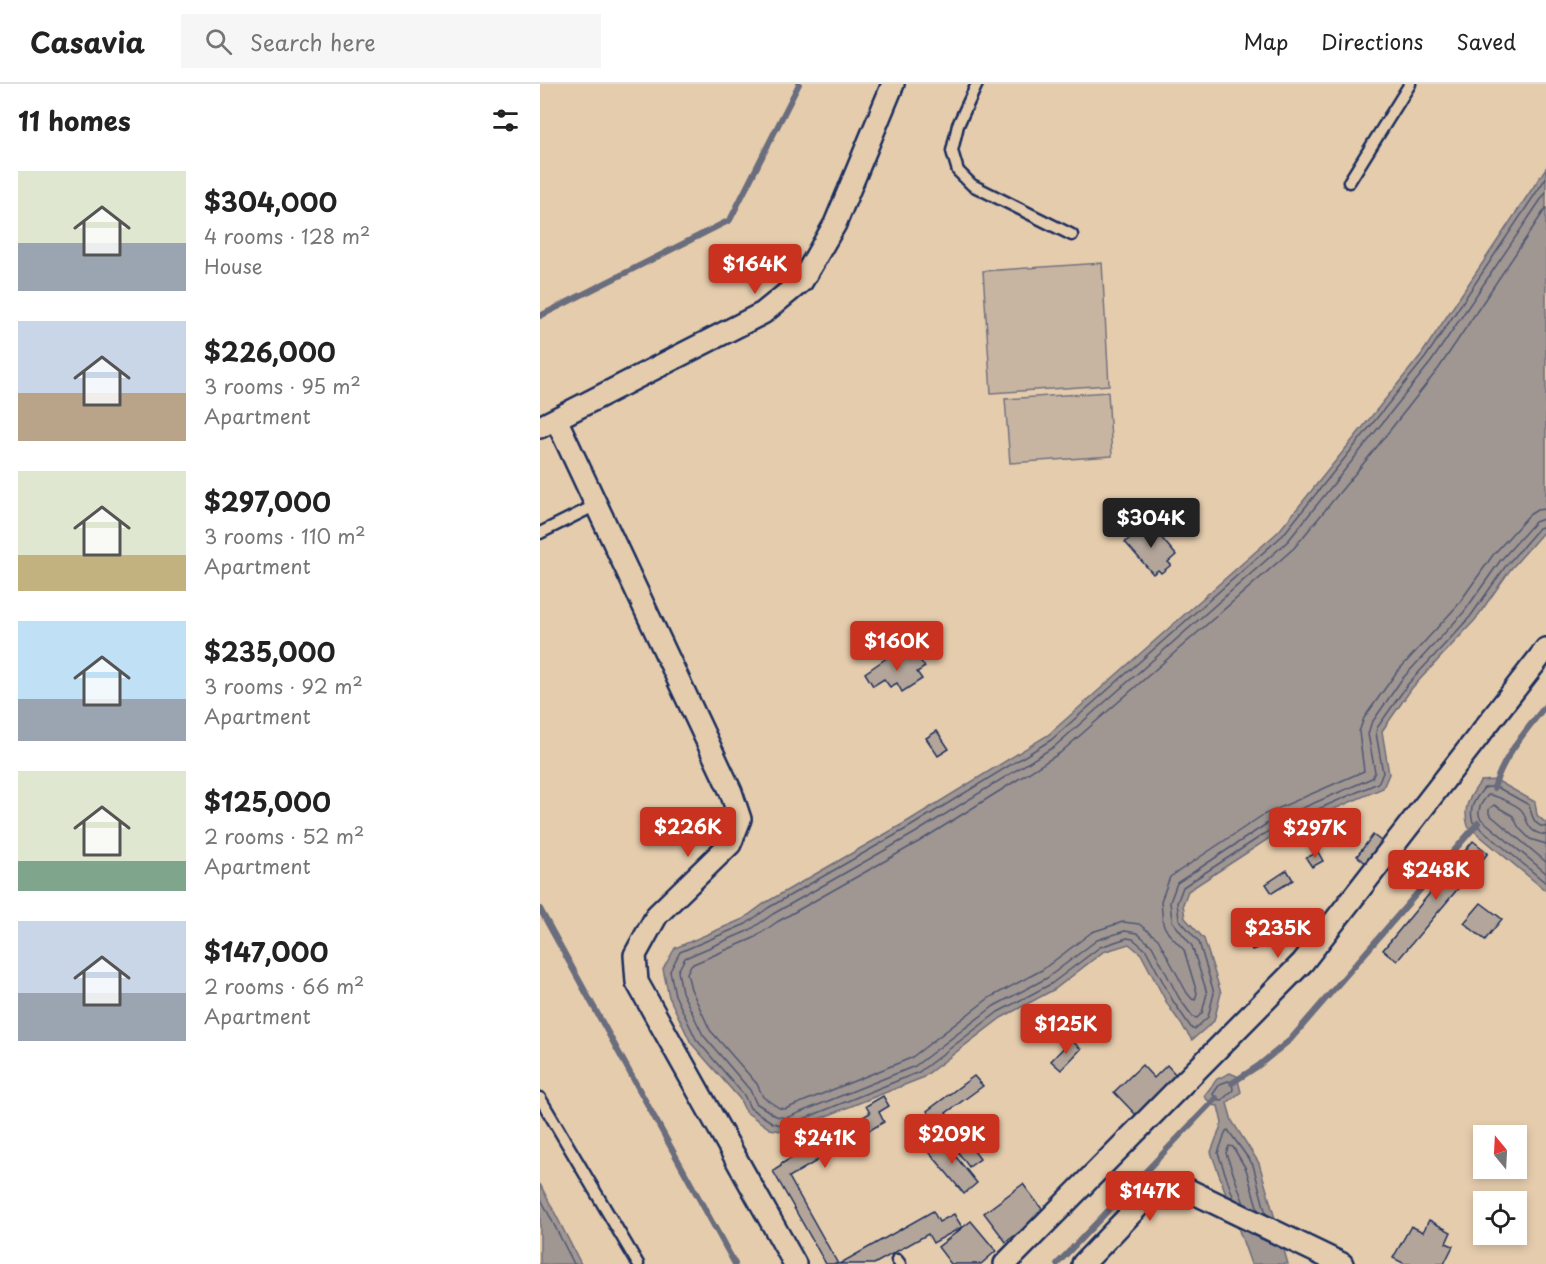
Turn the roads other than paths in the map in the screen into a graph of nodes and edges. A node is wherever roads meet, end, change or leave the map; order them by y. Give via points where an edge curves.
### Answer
1 (893, 84) edge
2 (977, 84) edge
3 (1410, 84) edge
4 (1349, 182) dead end
5 (1072, 234) dead end
6 (548, 423) edge
7 (596, 505) junction
8 (540, 533) edge
9 (1546, 649) edge
10 (540, 1098) edge
11 (638, 1264) edge
12 (795, 1264) edge
13 (1005, 1264) edge
14 (1083, 1264) edge
15 (1342, 1264) edge

1 - 6 street via 835,224 802,281 763,314
2 - 5 lane via 958,125 952,151 958,171 972,185
3 - 4 lane
6 - 7 street
7 - 8 lane
7 - 12 street via 731,792 740,819 730,844 657,915 635,955 637,982
9 - 13 street via 1304,962
10 - 11 lane
14 - 15 street via 1146,1198 1165,1186 1186,1189

